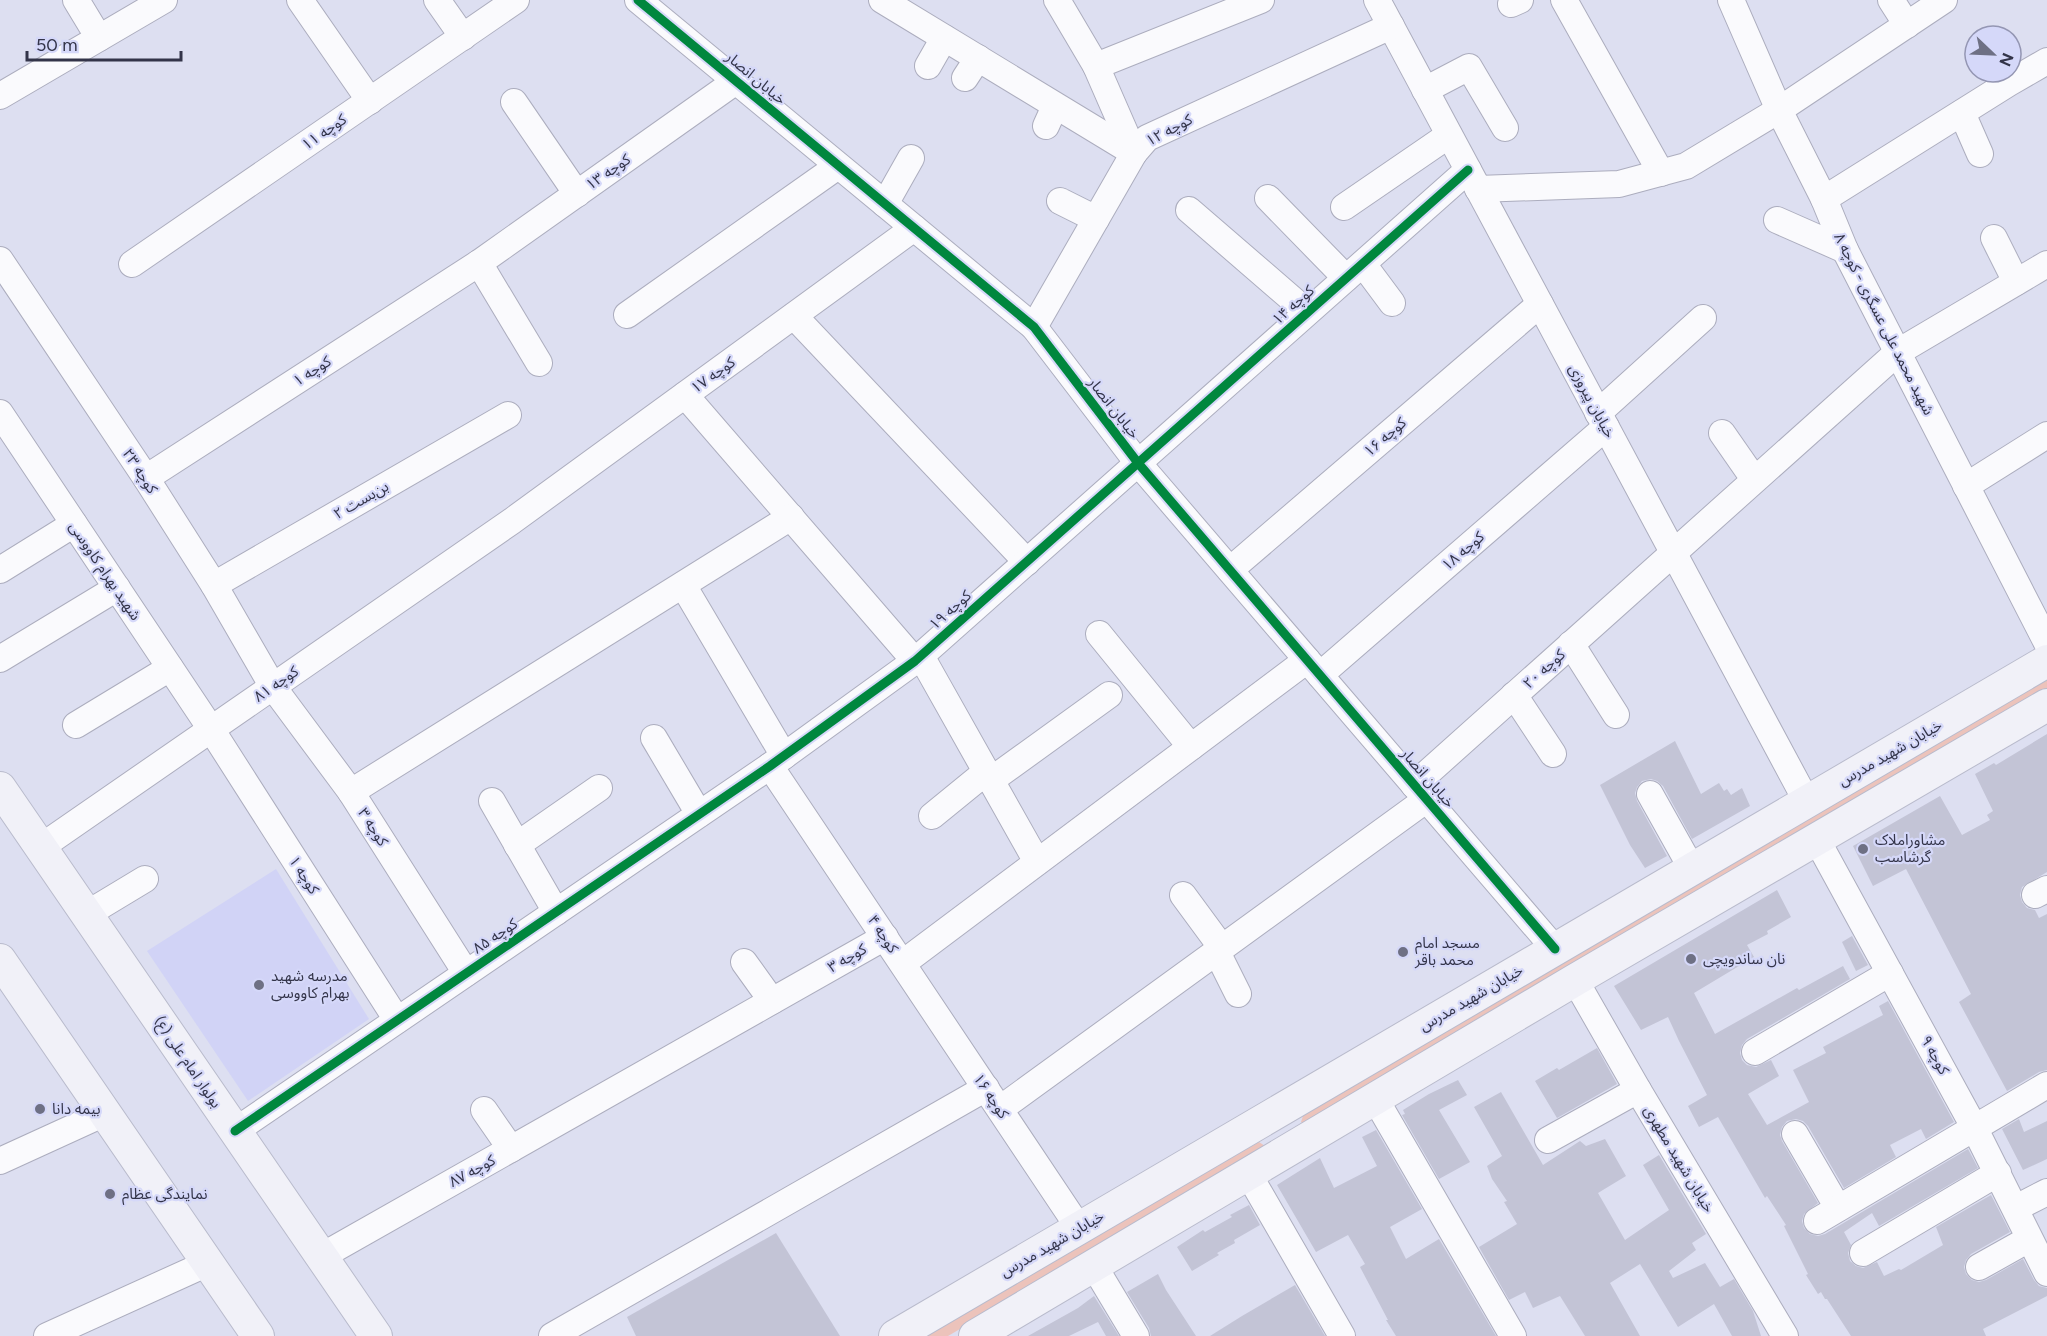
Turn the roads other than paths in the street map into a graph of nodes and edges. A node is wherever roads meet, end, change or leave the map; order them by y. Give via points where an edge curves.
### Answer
1 (76, 0) edge
2 (164, 0) edge
3 (300, 0) edge
4 (437, 0) edge
5 (516, 0) edge
6 (639, 0) edge
7 (882, 0) edge
8 (1057, 0) edge
9 (1261, 0) edge
10 (1564, 0) edge
11 (1731, 0) edge
12 (1891, 0) edge
13 (1944, 0) edge
14 (1384, 8) edge
15 (1907, 25) junction
16 (462, 37) junction
17 (99, 38) junction
18 (944, 38) junction
19 (2047, 62) edge
20 (928, 66) dead end
21 (1096, 66) junction
22 (736, 81) junction
23 (1425, 90) junction
24 (0, 96) edge
25 (370, 101) junction
26 (514, 102) dead end
27 (1779, 110) junction
28 (1962, 112) junction
29 (1505, 128) dead end
30 (1449, 135) junction
31 (1134, 153) junction
32 (1980, 154) dead end
33 (911, 158) dead end
34 (838, 166) junction
35 (1661, 173) junction
36 (1473, 179) junction
37 (577, 194) junction
38 (1268, 198) dead end
39 (1824, 199) junction
40 (1060, 201) dead end
41 (885, 204) junction
42 (1344, 207) dead end
43 (1189, 210) dead end
44 (1096, 219) junction
45 (1777, 220) dead end
46 (914, 228) junction
47 (1994, 238) dead end
48 (1845, 250) junction
49 (0, 260) edge
50 (479, 263) junction
51 (132, 264) dead end
52 (2047, 264) edge
53 (1355, 271) junction
54 (2016, 282) junction
55 (1392, 303) dead end
56 (1540, 304) junction
57 (1307, 312) junction
58 (627, 315) dead end
59 (794, 316) junction
60 (1703, 318) dead end
61 (1034, 327) junction
62 (1898, 351) junction
63 (539, 363) dead end
64 (686, 395) junction
65 (508, 415) dead end
66 (1602, 420) junction
67 (3, 423) edge
68 (1722, 433) dead end
69 (2047, 435) edge
70 (1138, 463) junction
71 (146, 478) junction
72 (1754, 479) junction
73 (1966, 486) junction
74 (791, 517) junction
75 (512, 521) joint
76 (74, 524) junction
77 (1673, 553) junction
78 (1027, 562) junction
79 (0, 570) edge
80 (1230, 570) junction
81 (214, 585) junction
82 (683, 585) junction
83 (117, 588) junction
84 (1099, 634) dead end
85 (2047, 643) edge
86 (1571, 644) junction
87 (0, 658) edge
88 (918, 659) junction
89 (2047, 661) edge
90 (1313, 667) junction
91 (170, 668) junction
92 (273, 687) junction
93 (1109, 695) dead end
94 (1514, 695) junction
95 (2047, 705) edge
96 (1616, 715) dead end
97 (76, 725) dead end
98 (211, 729) junction
99 (654, 738) dead end
100 (1191, 747) junction
101 (1553, 754) dead end
102 (777, 761) junction
103 (988, 777) junction
104 (0, 788) edge
105 (599, 788) dead end
106 (351, 792) junction
107 (1421, 792) junction
108 (1650, 794) dead end
109 (492, 801) dead end
110 (1807, 802) junction
111 (699, 814) junction
112 (932, 816) dead end
113 (1817, 840) junction
114 (517, 845) junction
115 (41, 847) junction
116 (1037, 862) junction
117 (1692, 869) junction
118 (146, 879) dead end
119 (1183, 895) dead end
120 (556, 912) junction
121 (87, 914) junction
122 (885, 937) junction
123 (1555, 949) junction
124 (1220, 950) junction
125 (1, 962) edge
126 (744, 962) dead end
127 (903, 963) junction
128 (466, 973) junction
129 (1890, 973) junction
130 (1575, 980) junction
131 (1238, 994) dead end
132 (772, 1000) junction
133 (397, 1020) junction
134 (1755, 1052) dead end
135 (2047, 1085) edge
136 (621, 1086) joint
137 (986, 1088) junction
138 (1638, 1090) junction
139 (1376, 1100) junction
140 (1000, 1109) junction
141 (484, 1110) dead end
142 (105, 1113) junction
143 (1974, 1127) junction
144 (236, 1131) junction
145 (1796, 1134) dead end
146 (1548, 1140) dead end
147 (511, 1149) junction
148 (0, 1161) edge
149 (1998, 1173) junction
150 (1249, 1175) junction
151 (2047, 1192) edge
152 (2016, 1208) junction
153 (1078, 1228) junction
154 (2029, 1239) junction
155 (1863, 1253) dead end
156 (322, 1256) junction
157 (208, 1263) junction
158 (1094, 1266) junction
159 (1979, 1267) dead end
160 (2047, 1273) edge
161 (47, 1336) edge
162 (258, 1336) edge
163 (376, 1336) edge
164 (552, 1336) edge
165 (895, 1336) edge
166 (975, 1336) edge
167 (1136, 1336) edge
168 (1342, 1336) edge
169 (1513, 1336) edge
170 (1785, 1336) edge

1 - 17 street
2 - 17 street
3 - 25 street
4 - 16 street
5 - 16 street, کوچه ۱۱
6 - 22 street, خیابان انصار
7 - 18 street
8 - 21 street
9 - 21 street
10 - 35 street
11 - 27 street, شهید محمد علی عسگری - کوچه ۸
12 - 15 street
13 - 15 street
14 - 23 street, خیابان پیروزی
14 - 31 street, کوچه ۱۲ via 1147,138
15 - 27 street
16 - 25 street, کوچه ۱۱
17 - 24 street
18 - 20 street
18 - 31 street via 972,68 1051,116
19 - 28 street
21 - 31 street
22 - 34 street, خیابان انصار
22 - 37 street, کوچه ۱۳
23 - 29 street via 1469,67
23 - 30 street, خیابان پیروزی
25 - 51 street, کوچه ۱۱
26 - 37 street
27 - 35 street via 1686,166
27 - 39 street, شهید محمد علی عسگری - کوچه ۸
28 - 32 street
28 - 39 street
30 - 36 street, خیابان پیروزی
30 - 42 street
31 - 44 street, کوچه ۱۲
33 - 41 street
34 - 41 street, خیابان انصار
34 - 58 street
35 - 36 street via 1619,184
36 - 53 street, کوچه ۱۴
36 - 56 street, خیابان پیروزی
37 - 50 street, کوچه ۱۳
38 - 53 street
39 - 48 street, شهید محمد علی عسگری - کوچه ۸
40 - 44 street
41 - 46 street, خیابان انصار
43 - 57 street
44 - 61 street, کوچه ۱۲
45 - 48 street
46 - 59 street, کوچه ۱۷
46 - 61 street, خیابان انصار
47 - 54 street
48 - 62 street, شهید محمد علی عسگری - کوچه ۸
49 - 71 street, کوچه ۲۳
50 - 63 street
50 - 71 street, کوچه ۱
52 - 54 street
53 - 55 street
53 - 57 street, کوچه ۱۴
54 - 62 street
56 - 66 street, خیابان پیروزی
56 - 80 street, کوچه ۱۶
57 - 70 street, کوچه ۱۴
59 - 64 street, کوچه ۱۷
59 - 78 street
60 - 66 street
61 - 70 street, خیابان انصار
62 - 72 street, کوچه ۲۰
62 - 73 street, شهید محمد علی عسگری - کوچه ۸
64 - 74 street
64 - 75 street, کوچه ۱۷
65 - 81 street, بن‌بست ۲
66 - 77 street, خیابان پیروزی
66 - 90 street, کوچه ۱۸
67 - 76 street, شهید بهرام کاووسی
68 - 72 street
69 - 73 street
70 - 78 street, کوچه ۱۹
70 - 80 street, خیابان انصار
71 - 81 street, کوچه ۲۳
72 - 77 street, کوچه ۲۰
73 - 85 street, شهید محمد علی عسگری - کوچه ۸
74 - 82 street
74 - 88 street
75 - 92 street, کوچه ۸۱
76 - 79 street
76 - 83 street, شهید بهرام کاووسی
77 - 86 street, کوچه ۲۰
77 - 110 street, خیابان پیروزی
78 - 88 street, کوچه ۱۹
80 - 90 street, خیابان انصار
81 - 92 street, کوچه ۲۳
82 - 102 street
82 - 106 street
83 - 87 street
83 - 91 street, شهید بهرام کاووسی
84 - 100 street
86 - 94 street, کوچه ۲۰
86 - 96 street
88 - 102 street, کوچه ۱۹
88 - 103 street
89 - 110 main road, خیابان شهید مدرس
90 - 100 street, کوچه ۱۸
90 - 107 street, خیابان انصار
91 - 97 street
91 - 98 street, شهید بهرام کاووسی
92 - 98 street, کوچه ۸۱
92 - 106 street, کوچه ۳
93 - 103 street
94 - 101 street
94 - 107 street, کوچه ۲۰
95 - 113 main road
98 - 115 street, کوچه ۸۱
98 - 133 street, کوچه ۱
99 - 111 street
100 - 116 street, کوچه ۴
102 - 111 street, کوچه ۸۵
102 - 122 street, کوچه ۴
103 - 112 street
103 - 116 street
104 - 115 main road, بولوار امام علی (ع)
105 - 114 street
106 - 128 street, کوچه ۳
107 - 123 street, خیابان انصار
107 - 124 street
108 - 117 street
109 - 114 street
110 - 117 main road, خیابان شهید مدرس
111 - 120 street, کوچه ۸۵
113 - 129 street, کوچه ۹
113 - 130 main road
114 - 120 street
115 - 121 main road, بولوار امام علی (ع)
116 - 127 street, کوچه ۴
117 - 123 main road, خیابان شهید مدرس
118 - 121 street
119 - 124 street
120 - 128 street, کوچه ۸۵
121 - 144 main road, بولوار امام علی (ع)
122 - 127 street, کوچه ۴
122 - 132 street, کوچه ۳
123 - 153 main road, خیابان شهید مدرس
124 - 131 street
124 - 140 street
125 - 142 main road
126 - 132 street
127 - 137 street, کوچه ۱۶
128 - 133 street, کوچه ۸۵
129 - 134 street
129 - 143 street, کوچه ۹
130 - 138 street, خیابان شهید مطهری
130 - 139 main road
132 - 136 street, کوچه ۳
133 - 144 street, کوچه ۸۵
135 - 143 street
136 - 147 street, کوچه ۸۷
137 - 140 street, کوچه ۱۶
137 - 164 street
138 - 146 street
138 - 170 street, خیابان شهید مطهری
139 - 150 main road
139 - 169 street
140 - 153 street, کوچه ۱۶
141 - 147 street
142 - 148 street
142 - 157 main road
143 - 145 street via 1828,1214
143 - 149 street, کوچه ۹
144 - 156 main road, بولوار امام علی (ع)
147 - 156 street, کوچه ۸۷
149 - 152 street, کوچه ۹
149 - 155 street
150 - 158 main road
150 - 168 street
151 - 152 street
152 - 154 street, کوچه ۹
153 - 165 main road, خیابان شهید مدرس
154 - 159 street
154 - 160 street, کوچه ۹
156 - 163 main road, بولوار امام علی (ع)
157 - 161 street
157 - 162 main road
158 - 166 main road
158 - 167 street

